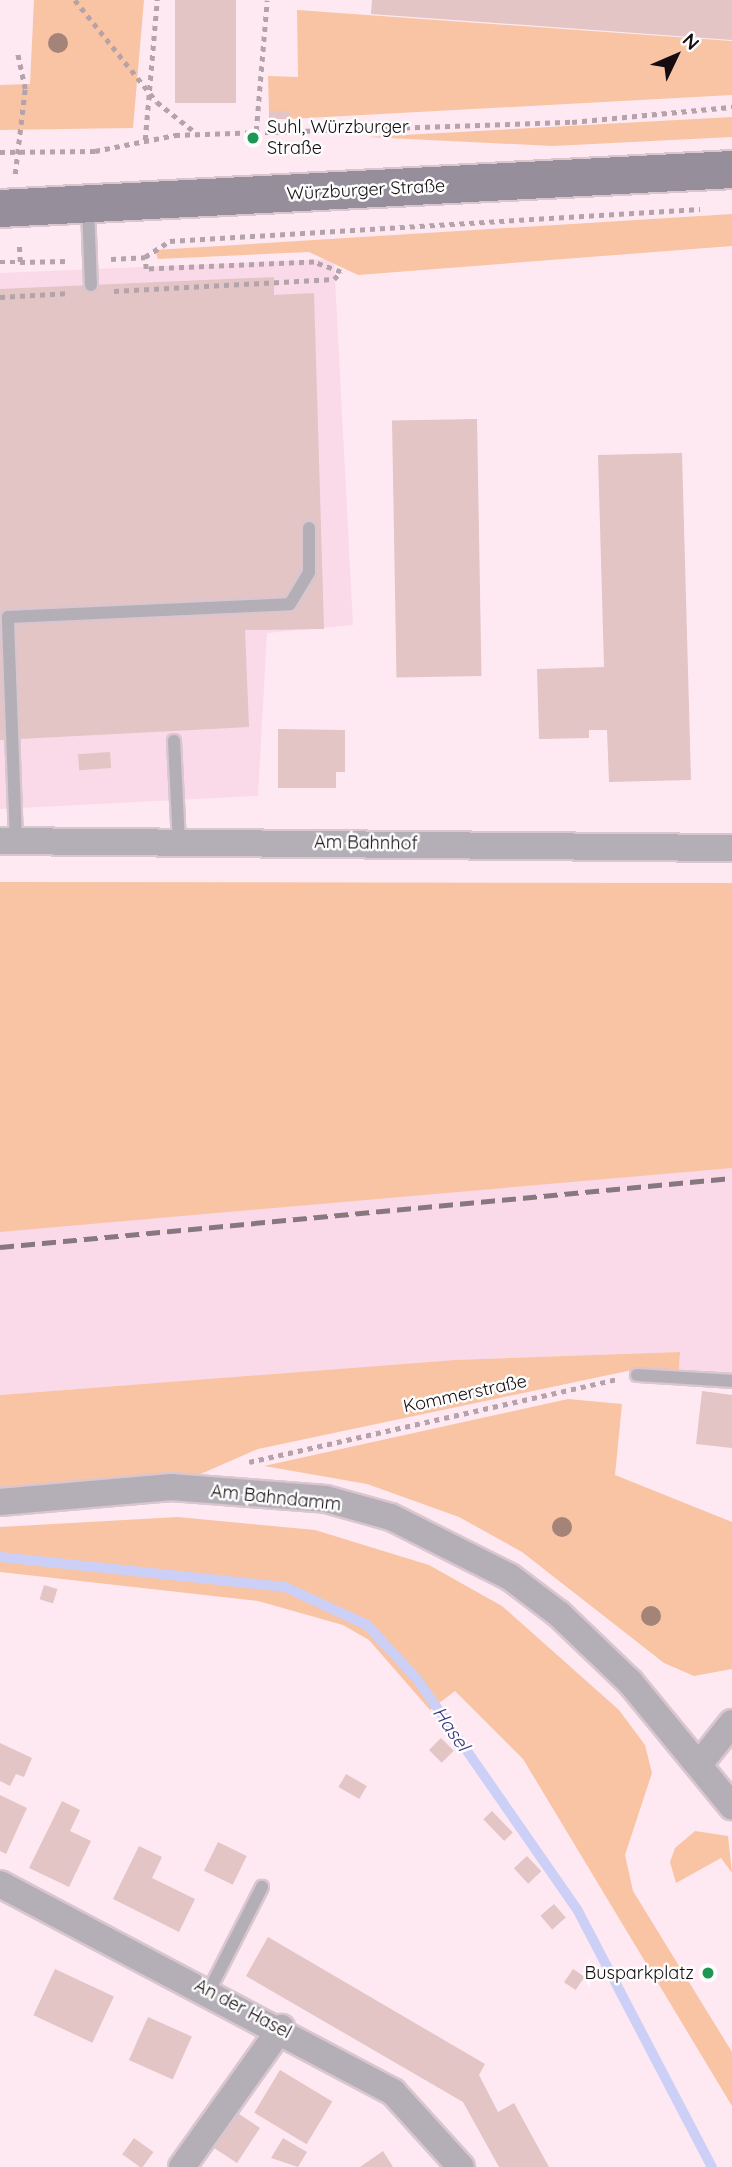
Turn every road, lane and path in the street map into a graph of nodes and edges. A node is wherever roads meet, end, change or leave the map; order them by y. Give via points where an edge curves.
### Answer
1 (75, 0) edge
2 (157, 0) edge
3 (267, 0) edge
4 (17, 51) dead end
5 (149, 91) junction
6 (732, 107) edge
7 (256, 131) junction
8 (196, 134) junction
9 (145, 141) junction
10 (14, 151) junction
11 (0, 152) edge
12 (732, 169) edge
13 (88, 204) junction
14 (8, 208) edge
15 (704, 209) dead end
16 (152, 246) dead end
17 (145, 257) dead end
18 (0, 262) edge
19 (90, 290) junction
20 (0, 297) edge
21 (309, 528) dead end
22 (174, 741) dead end
23 (8, 840) edge
24 (179, 842) junction
25 (732, 848) edge
26 (637, 1375) joint
27 (732, 1381) edge
28 (224, 1492) junction
29 (0, 1502) edge
30 (732, 1723) edge
31 (701, 1762) junction
32 (732, 1806) edge
33 (0, 1884) edge
34 (262, 1886) dead end
35 (209, 1991) junction
36 (281, 2028) junction
37 (182, 2167) edge
38 (461, 2167) edge

1 - 5 path
2 - 5 path
3 - 7 path
4 - 10 path via 25,89
5 - 8 path
5 - 9 path
6 - 7 path via 572,122
7 - 8 path
8 - 9 path
9 - 10 path via 95,151
10 - 11 path
10 - 14 path
12 - 13 main road, Würzburger Straße
13 - 14 main road, Würzburger Straße
13 - 19 lane
14 - 18 path via 20,262
15 - 16 path
17 - 19 path via 145,269 314,262 341,272 334,279
19 - 20 path
21 - 23 lane via 306,583 290,604 8,617
22 - 24 lane
23 - 24 street, Am Bahnhof
24 - 25 street, Am Bahnhof
26 - 27 lane
26 - 28 path, Kommerstraße via 264,1456 235,1467
28 - 29 street, Am Bahndamm via 171,1487
28 - 31 street, Am Bahndamm via 326,1499 391,1517 455,1545 559,1614
30 - 31 street
31 - 32 street, Am Bahndamm
33 - 35 street, An der Hasel
34 - 35 lane
35 - 36 street, An der Hasel
36 - 37 street
36 - 38 street, An der Hasel via 393,2092

